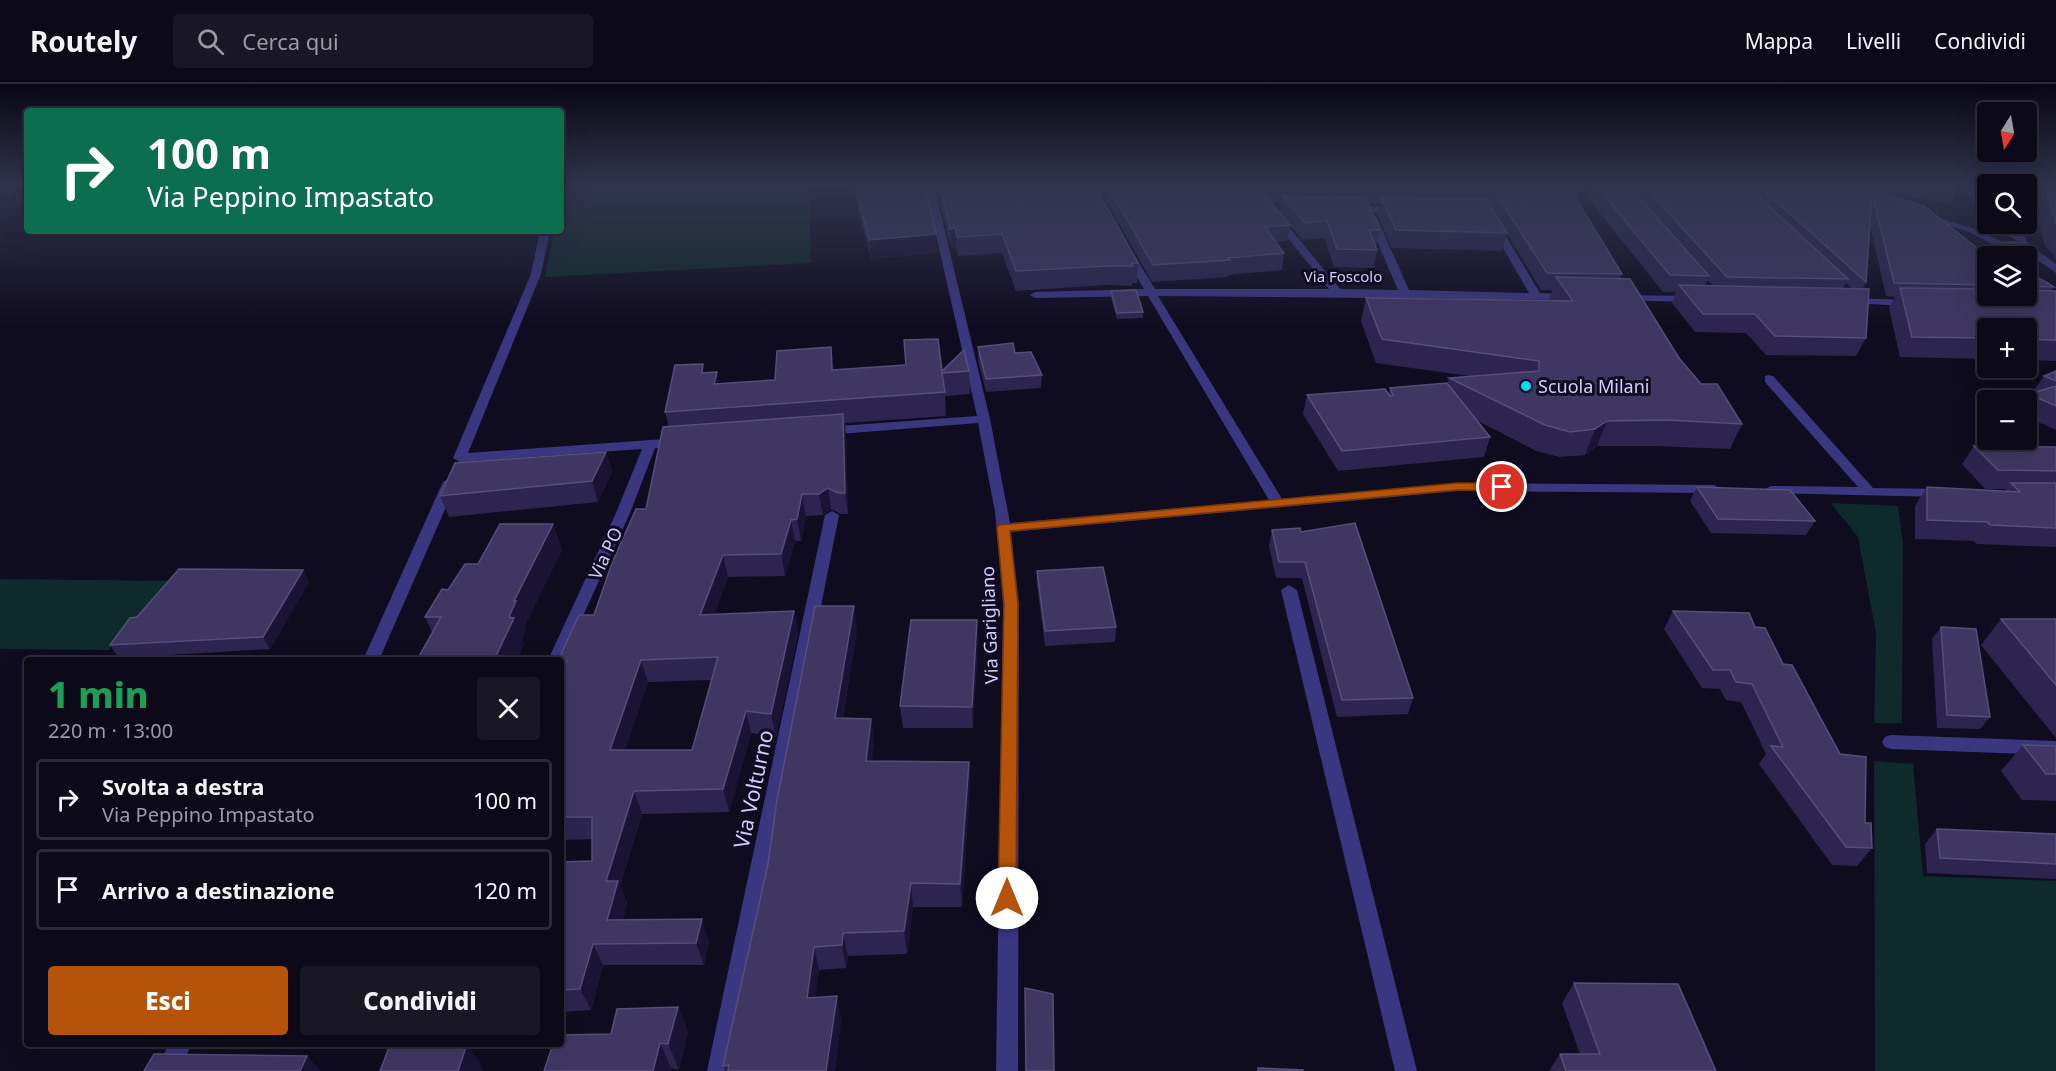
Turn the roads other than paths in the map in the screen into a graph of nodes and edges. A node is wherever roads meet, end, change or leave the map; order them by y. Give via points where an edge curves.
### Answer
1 (940, 232) edge
2 (1293, 232) edge
3 (1378, 232) edge
4 (1498, 232) edge
5 (544, 234) edge
6 (1979, 234) edge
7 (2014, 234) edge
8 (1122, 243) edge
9 (2022, 244) junction
10 (2056, 270) edge
11 (1149, 291) junction
12 (1336, 291) junction
13 (1404, 292) junction
14 (1035, 295) edge
15 (1536, 296) junction
16 (1581, 297) edge
17 (1615, 297) edge
18 (1706, 299) edge
19 (1832, 301) edge
20 (1920, 303) edge
21 (1769, 379) dead end
22 (984, 419) junction
23 (817, 432) edge
24 (698, 440) edge
25 (650, 444) junction
26 (460, 458) junction
27 (1731, 489) edge
28 (1754, 490) edge
29 (1869, 492) junction
30 (1953, 494) edge
31 (1278, 504) junction
32 (832, 515) edge
33 (1003, 528) junction
34 (1289, 590) dead end
35 (372, 657) edge
36 (557, 657) edge
37 (1891, 742) dead end
38 (2056, 748) edge
39 (178, 1047) edge
40 (166, 1071) edge
41 (718, 1071) edge
42 (1007, 1071) edge
43 (1406, 1071) edge

1 - 22 street, Via Garigliano
2 - 12 street
3 - 13 street
4 - 15 street
5 - 26 street via 536,274
6 - 9 street via 1995,243
7 - 9 street
8 - 11 street
9 - 10 street
11 - 12 street, Via Foscolo
11 - 14 street, Via Foscolo
11 - 31 street
12 - 13 street, Via Foscolo
13 - 15 street, Via Foscolo
15 - 16 street, Via Foscolo
17 - 18 street
19 - 20 street via 1851,298
21 - 29 street
22 - 23 street
22 - 33 street, Via Garigliano
24 - 25 street
25 - 26 street
25 - 36 street, Via PO
26 - 35 street
27 - 31 street via 1458,487
28 - 29 street
29 - 30 street
31 - 33 street
32 - 41 street, Via Volturno
33 - 42 street, Via Garigliano via 1011,604
34 - 43 street
37 - 38 street
39 - 40 street

